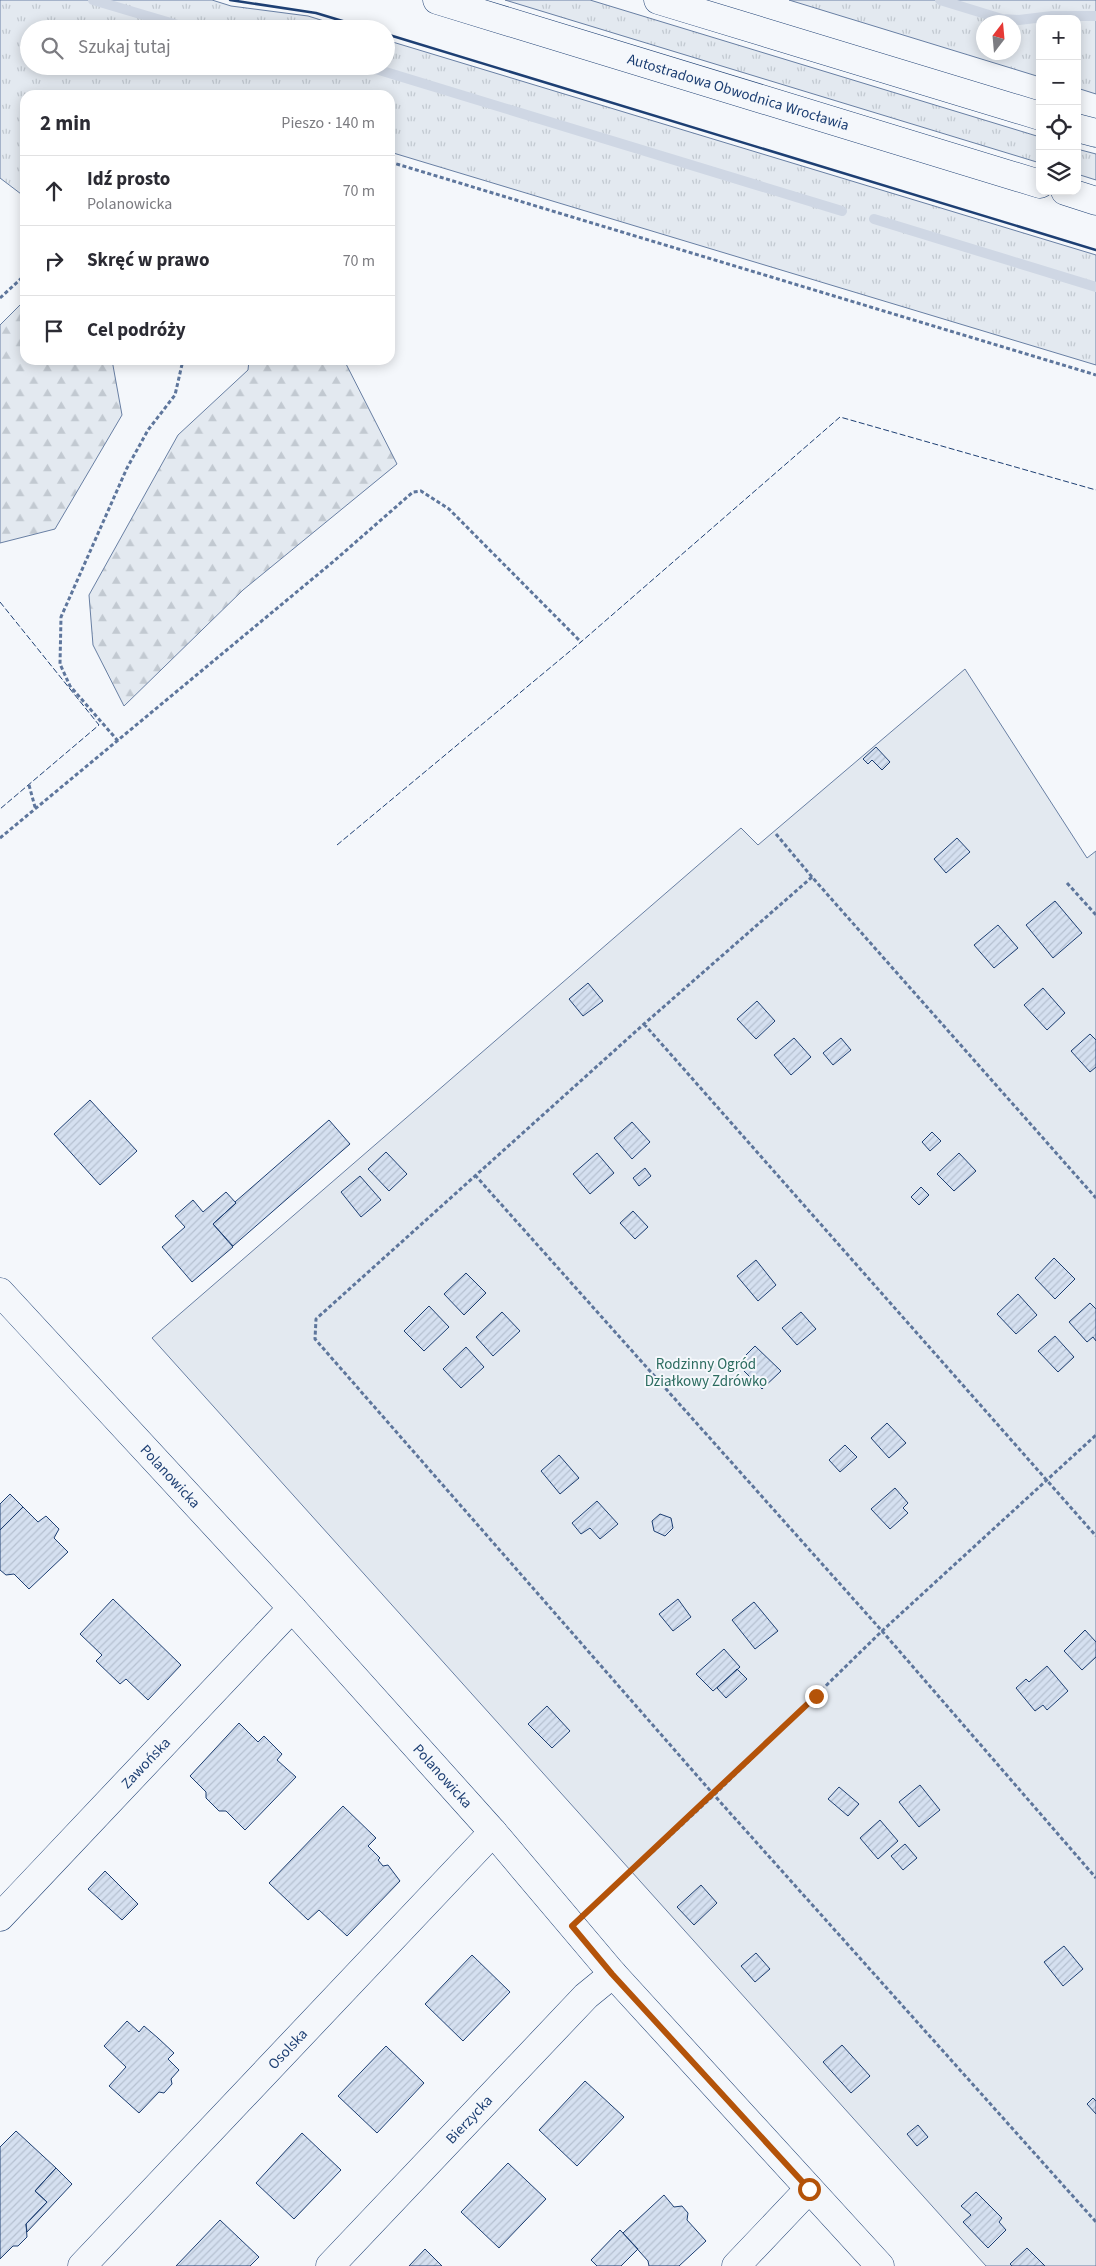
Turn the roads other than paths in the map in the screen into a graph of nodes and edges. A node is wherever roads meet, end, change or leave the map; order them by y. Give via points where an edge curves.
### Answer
1 (437, 0) edge
2 (658, 0) edge
3 (1036, 115) edge
4 (1081, 129) edge
5 (1096, 133) edge
6 (1036, 183) edge
7 (1077, 195) edge
8 (1096, 201) edge
9 (0, 1292) edge
10 (292, 1608) junction
11 (493, 1832) junction
12 (0, 1917) edge
13 (612, 1974) junction
14 (809, 2189) junction
15 (82, 2266) edge
16 (330, 2266) edge
17 (736, 2266) edge
18 (880, 2266) edge

1 - 6 main road, Autostradowa Obwodnica Wrocławia
2 - 3 main road
4 - 5 main road
7 - 8 main road
9 - 10 main road, Polanowicka
10 - 11 main road, Polanowicka
10 - 12 main road, Zawońska
11 - 13 main road, Polanowicka
11 - 15 main road, Osolska
13 - 14 main road, Polanowicka
13 - 16 main road, Bierzycka via 586,1996
14 - 17 main road
14 - 18 main road, Polanowicka

